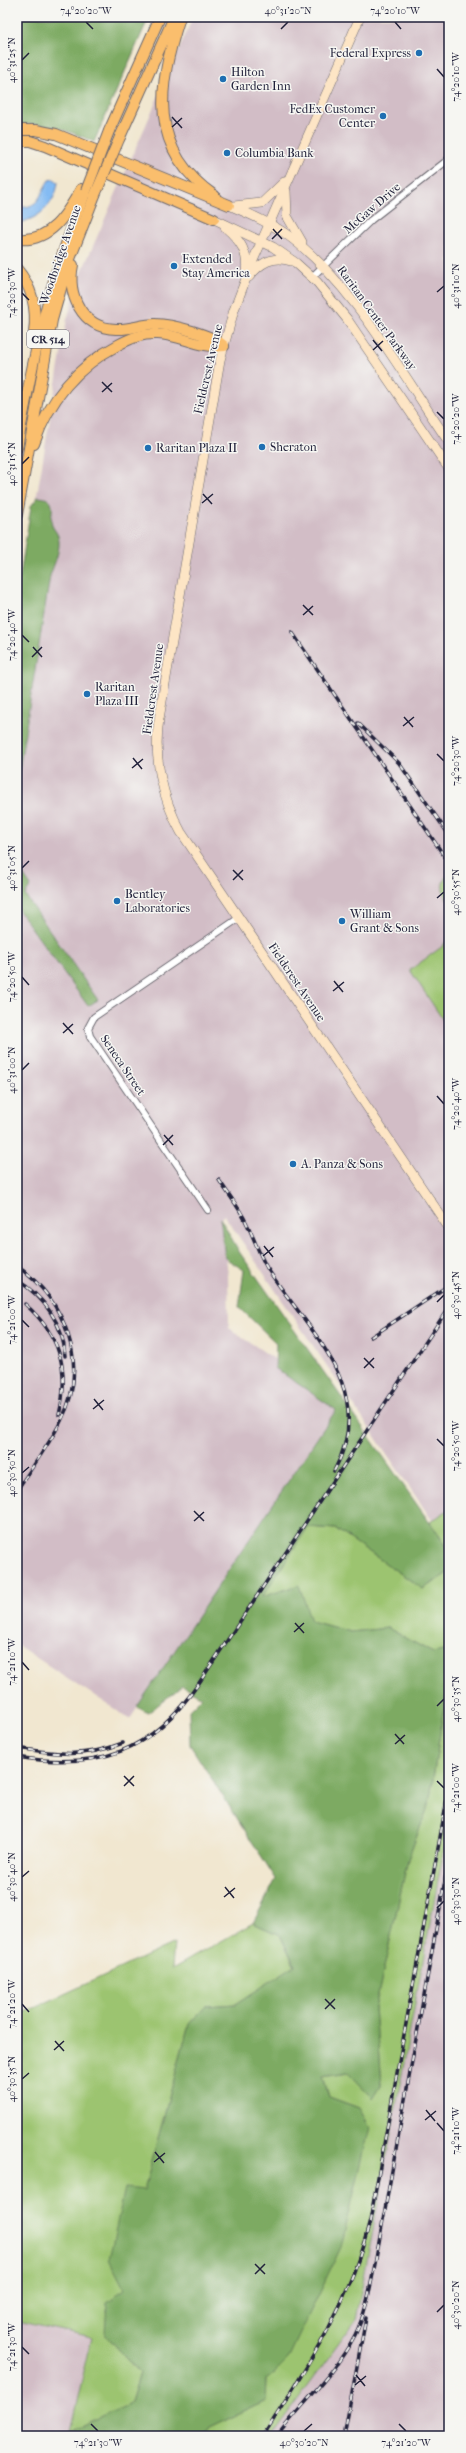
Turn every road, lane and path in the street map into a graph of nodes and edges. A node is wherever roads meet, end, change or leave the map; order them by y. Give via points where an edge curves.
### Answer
1 (160, 17) edge
2 (174, 17) edge
3 (180, 17) edge
4 (360, 17) edge
5 (17, 130) edge
6 (17, 141) edge
7 (449, 159) edge
8 (295, 166) junction
9 (289, 179) junction
10 (87, 192) junction
11 (229, 205) junction
12 (214, 220) junction
13 (269, 224) junction
14 (17, 239) edge
15 (262, 241) junction
16 (312, 256) junction
17 (296, 263) junction
18 (324, 266) junction
19 (17, 269) edge
20 (312, 277) junction
21 (243, 286) junction
22 (224, 346) junction
23 (26, 397) junction
24 (449, 442) edge
25 (17, 448) edge
26 (449, 469) edge
27 (22, 488) junction
28 (17, 515) edge
29 (239, 918) junction
30 (208, 1210) dead end
31 (449, 1228) edge

1 - 10 main road, Woodbridge Avenue / CR 514, bridge via 109,132
2 - 10 main road, Woodbridge Avenue / CR 514, bridge via 120,137
3 - 11 main road via 164,81 163,103 167,134 176,157 190,176
4 - 8 street
5 - 11 main road via 56,134
6 - 12 main road via 30,141 45,146
7 - 18 street, McGaw Drive via 371,220
8 - 9 street
8 - 11 street via 285,182 266,201 253,205
9 - 13 street, Fieldcrest Avenue
9 - 16 street via 285,197 287,216
10 - 14 main road via 56,227 36,237
10 - 22 main road via 71,274 73,295 83,314 94,323 112,329 149,324 165,325 210,337
10 - 23 main road, Woodbridge Avenue / CR 514 via 51,289
10 - 27 main road, Woodbridge Avenue / CR 514 via 53,315
11 - 13 street, Raritan Center Parkway
12 - 15 street, Raritan Center Parkway
12 - 21 street via 234,236 244,250 247,263
13 - 15 street, Fieldcrest Avenue
13 - 16 street, Raritan Center Parkway via 288,235
15 - 17 street, Raritan Center Parkway
15 - 21 street, Fieldcrest Avenue
16 - 18 street, Raritan Center Parkway
17 - 20 street, Raritan Center Parkway
17 - 21 street via 282,259 267,261 256,269
18 - 20 street, McGaw Drive
18 - 24 street, Raritan Center Parkway via 354,303
19 - 23 main road via 30,290 35,312
20 - 26 street, Raritan Center Parkway via 347,319
21 - 22 street, Fieldcrest Avenue
22 - 27 main road via 210,346 164,334 148,334 134,337 95,359 68,382 48,412 34,443
22 - 29 street, Fieldcrest Avenue via 211,404 159,719 157,745 161,777 173,817
23 - 25 main road, Woodbridge Avenue / CR 514
27 - 28 main road, Woodbridge Avenue / CR 514
29 - 30 street, Seneca Street via 94,1017 88,1028 90,1036
29 - 31 street, Fieldcrest Avenue

